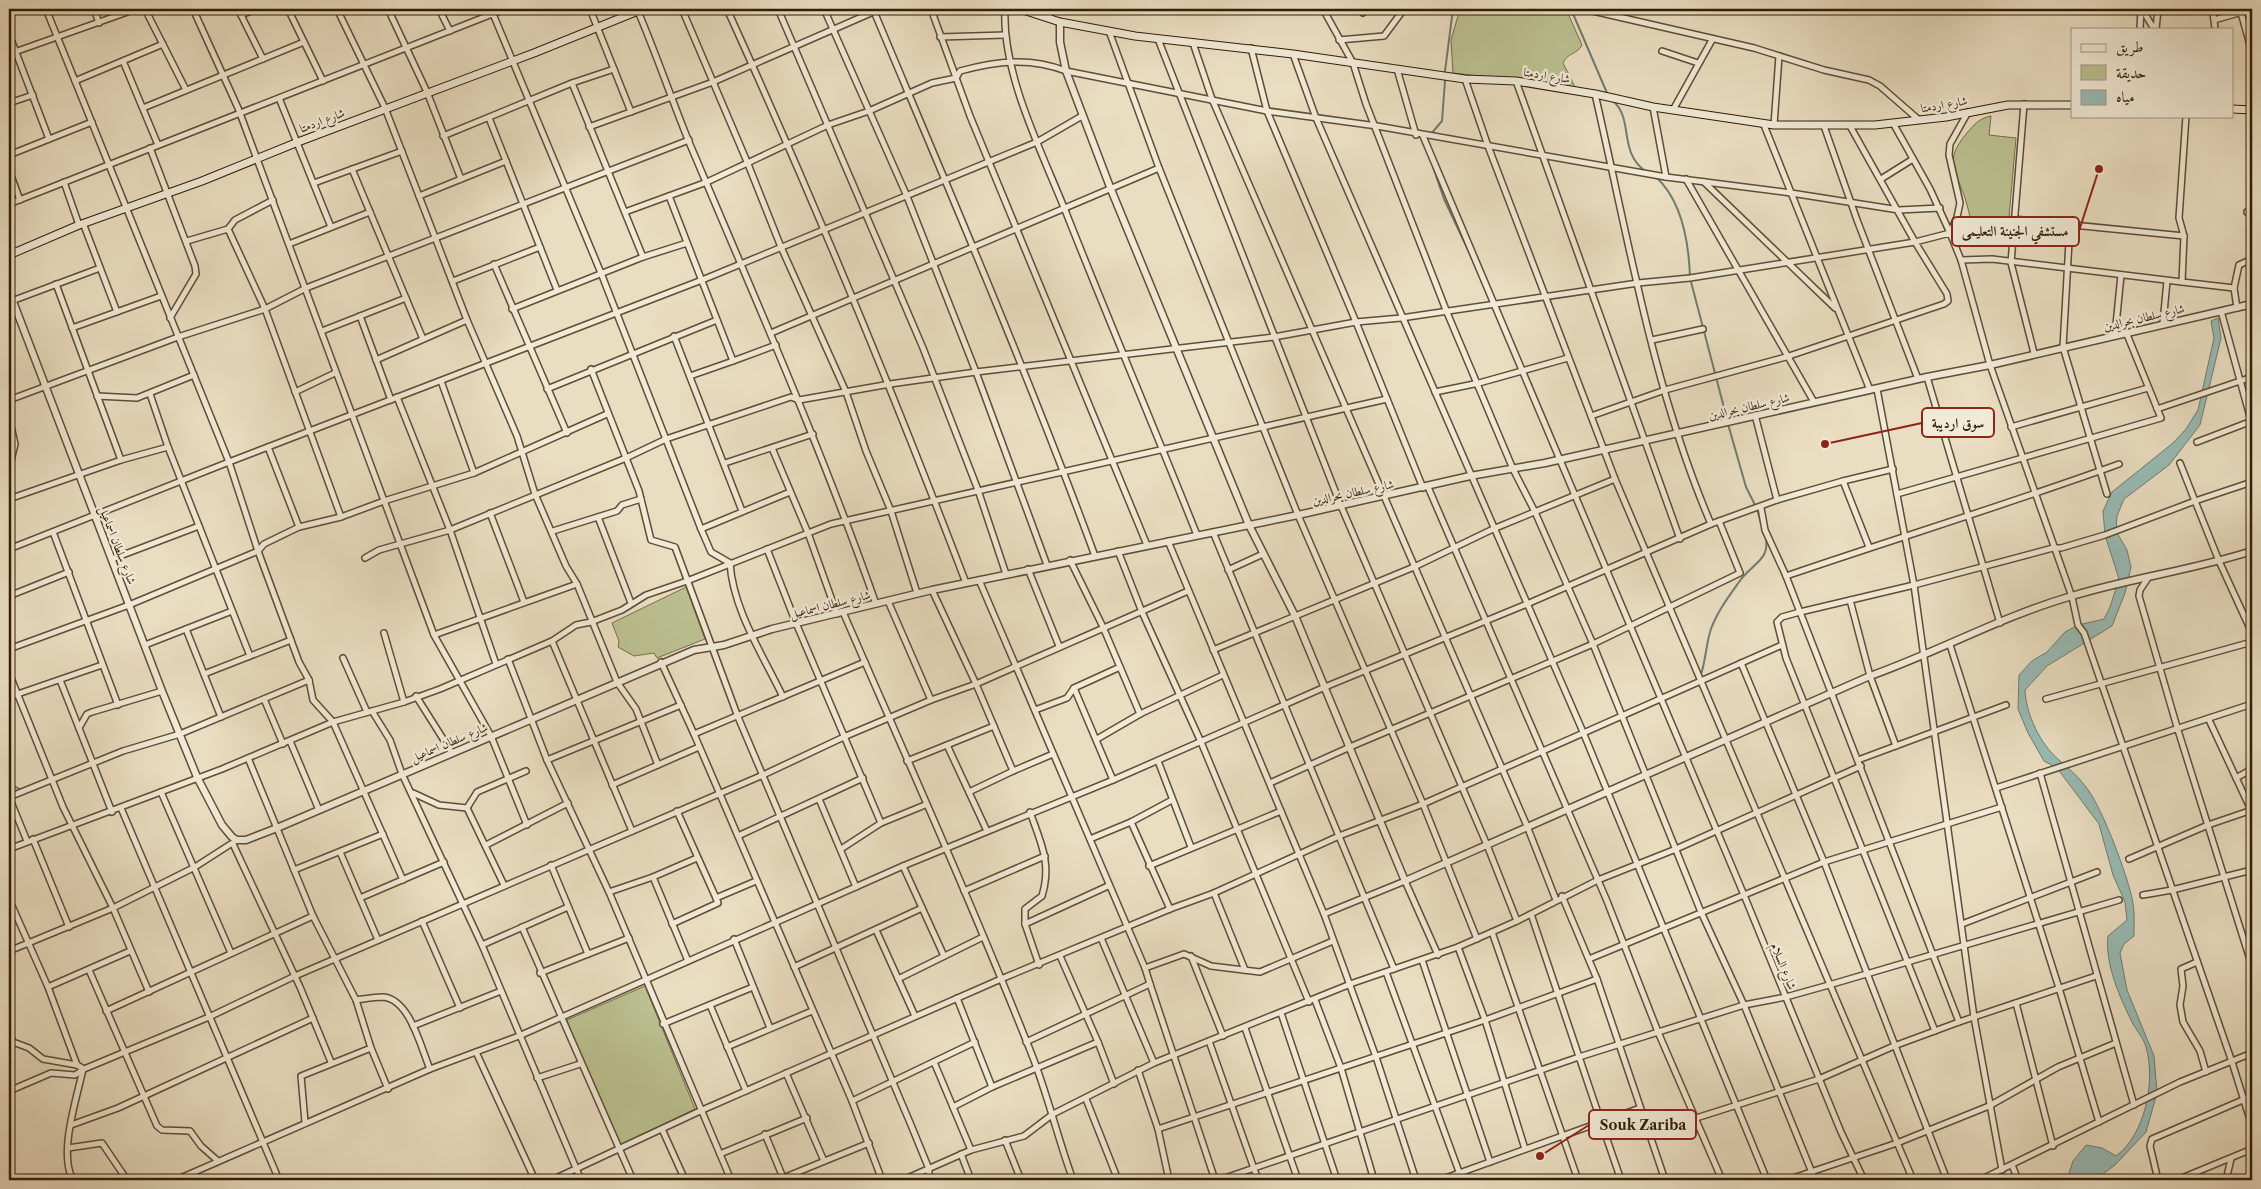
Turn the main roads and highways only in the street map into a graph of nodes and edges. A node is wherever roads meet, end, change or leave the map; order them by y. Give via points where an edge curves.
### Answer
1 (1020, 9) edge
2 (639, 10) edge
3 (2071, 105) edge
4 (2234, 109) edge
5 (2252, 110) edge
6 (9, 255) edge

1 - 3 main road, شارع اردمتا via 1060,22 1158,39 1251,48 1465,79 1516,81 1774,126 1893,123 2024,104
2 - 6 main road, شارع اردمتا via 258,159 81,224
4 - 5 main road

